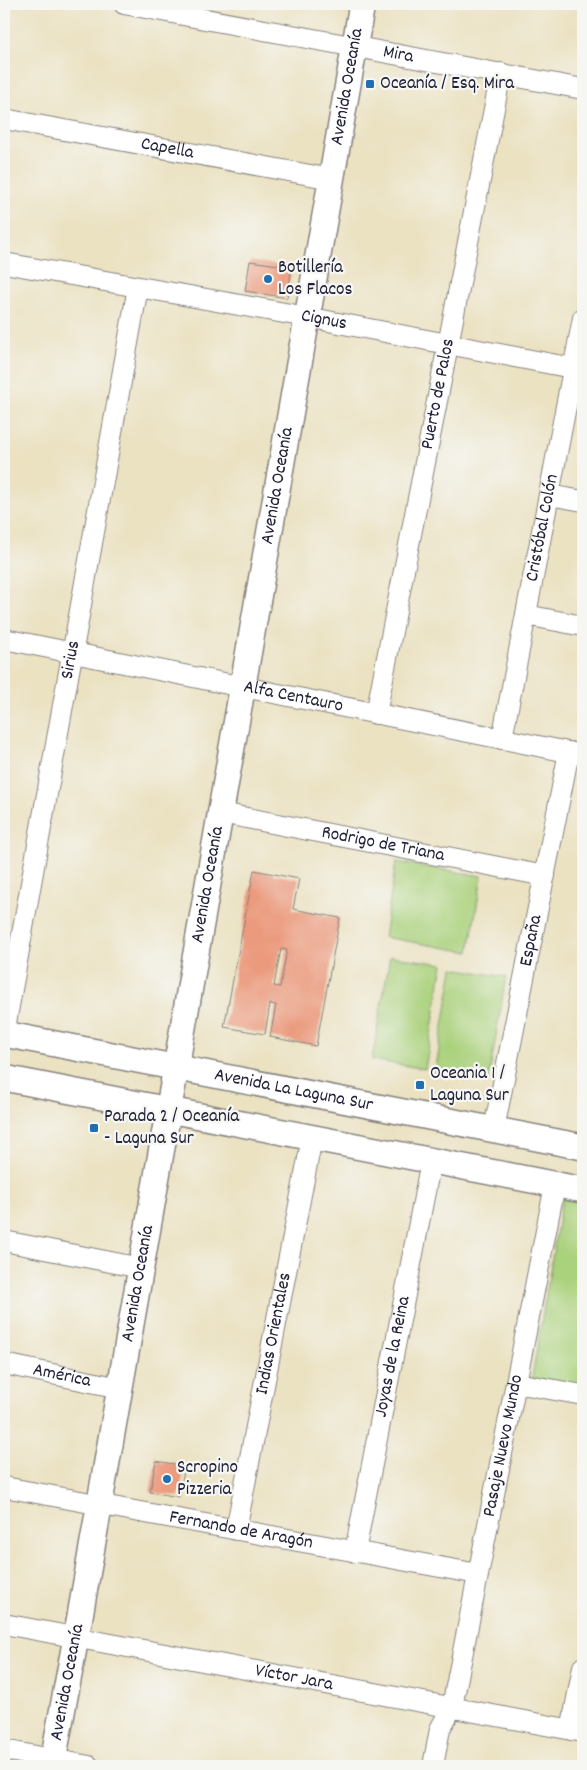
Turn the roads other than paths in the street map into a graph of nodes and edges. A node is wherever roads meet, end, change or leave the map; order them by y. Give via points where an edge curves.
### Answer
1 (124, 4) edge
2 (362, 4) edge
3 (355, 46) junction
4 (501, 73) junction
5 (583, 89) edge
6 (4, 119) edge
7 (332, 179) junction
8 (4, 263) edge
9 (138, 287) junction
10 (307, 317) junction
11 (583, 318) edge
12 (448, 344) junction
13 (578, 369) edge
14 (549, 495) junction
15 (583, 502) edge
16 (526, 615) junction
17 (583, 626) edge
18 (4, 639) edge
19 (72, 653) junction
20 (242, 687) junction
21 (376, 714) junction
22 (502, 738) junction
23 (576, 754) edge
24 (221, 813) junction
25 (545, 876) junction
26 (4, 1034) edge
27 (176, 1068) junction
28 (4, 1078) edge
29 (169, 1110) junction
30 (494, 1130) junction
31 (312, 1138) junction
32 (583, 1147) edge
33 (431, 1161) junction
34 (556, 1185) junction
35 (583, 1190) edge
36 (4, 1241) edge
37 (141, 1268) junction
38 (4, 1364) edge
39 (516, 1383) junction
40 (120, 1388) junction
41 (583, 1395) edge
42 (4, 1488) edge
43 (99, 1505) junction
44 (236, 1530) junction
45 (355, 1552) junction
46 (478, 1574) junction
47 (4, 1624) edge
48 (76, 1638) junction
49 (583, 1667) edge
50 (452, 1707) junction
51 (577, 1731) edge
52 (4, 1750) edge
53 (53, 1763) edge
54 (89, 1766) edge
55 (433, 1766) edge

1 - 3 street, Mira
2 - 3 street, Avenida Oceanía
3 - 4 street, Mira
3 - 7 street, Avenida Oceanía
4 - 5 street, Mira
4 - 12 street, Puerto de Palos
6 - 7 street, Capella
7 - 10 street, Avenida Oceanía
8 - 9 street, Cignus
9 - 10 street, Cignus
9 - 19 street, Sirius
10 - 12 street, Cignus
10 - 20 street, Avenida Oceanía
11 - 13 street, Cristóbal Colón
12 - 13 street, Cignus
12 - 21 street, Puerto de Palos
13 - 14 street, Cristóbal Colón
14 - 15 street
14 - 16 street, Cristóbal Colón
16 - 17 street
16 - 22 street, Cristóbal Colón
18 - 19 street, Alfa Centauro
19 - 20 street, Alfa Centauro
19 - 26 street, Sirius
20 - 21 street, Alfa Centauro
20 - 24 street, Avenida Oceanía
21 - 22 street, Alfa Centauro
22 - 23 street, Alfa Centauro
23 - 25 street, España
24 - 25 street, Rodrigo de Triana
24 - 27 street, Avenida Oceanía
25 - 30 street, España
26 - 27 street, Avenida La Laguna Sur
27 - 29 street, Avenida Oceanía
27 - 30 street, Avenida La Laguna Sur
28 - 29 street
29 - 31 street
29 - 37 street, Avenida Oceanía
30 - 32 street, Avenida La Laguna Sur
31 - 33 street
31 - 44 street, Indias Orientales
33 - 34 street
33 - 45 street, Joyas de la Reina
34 - 35 street
34 - 39 street, Pasaje Nuevo Mundo
36 - 37 street
37 - 40 street, Avenida Oceanía
38 - 40 street, América
39 - 41 street
39 - 46 street, Pasaje Nuevo Mundo
40 - 43 street, Avenida Oceanía
42 - 43 street, Fernando de Aragón
43 - 44 street, Fernando de Aragón
43 - 48 street, Avenida Oceanía
44 - 45 street, Fernando de Aragón
45 - 46 street, Fernando de Aragón
46 - 50 street, Pasaje Nuevo Mundo
47 - 48 street, Víctor Jara
48 - 50 street, Víctor Jara
48 - 53 street, Avenida Oceanía
49 - 51 street
50 - 51 street, Víctor Jara
50 - 55 street, Pasaje Nuevo Mundo via 440,1729
52 - 53 street
53 - 54 street

